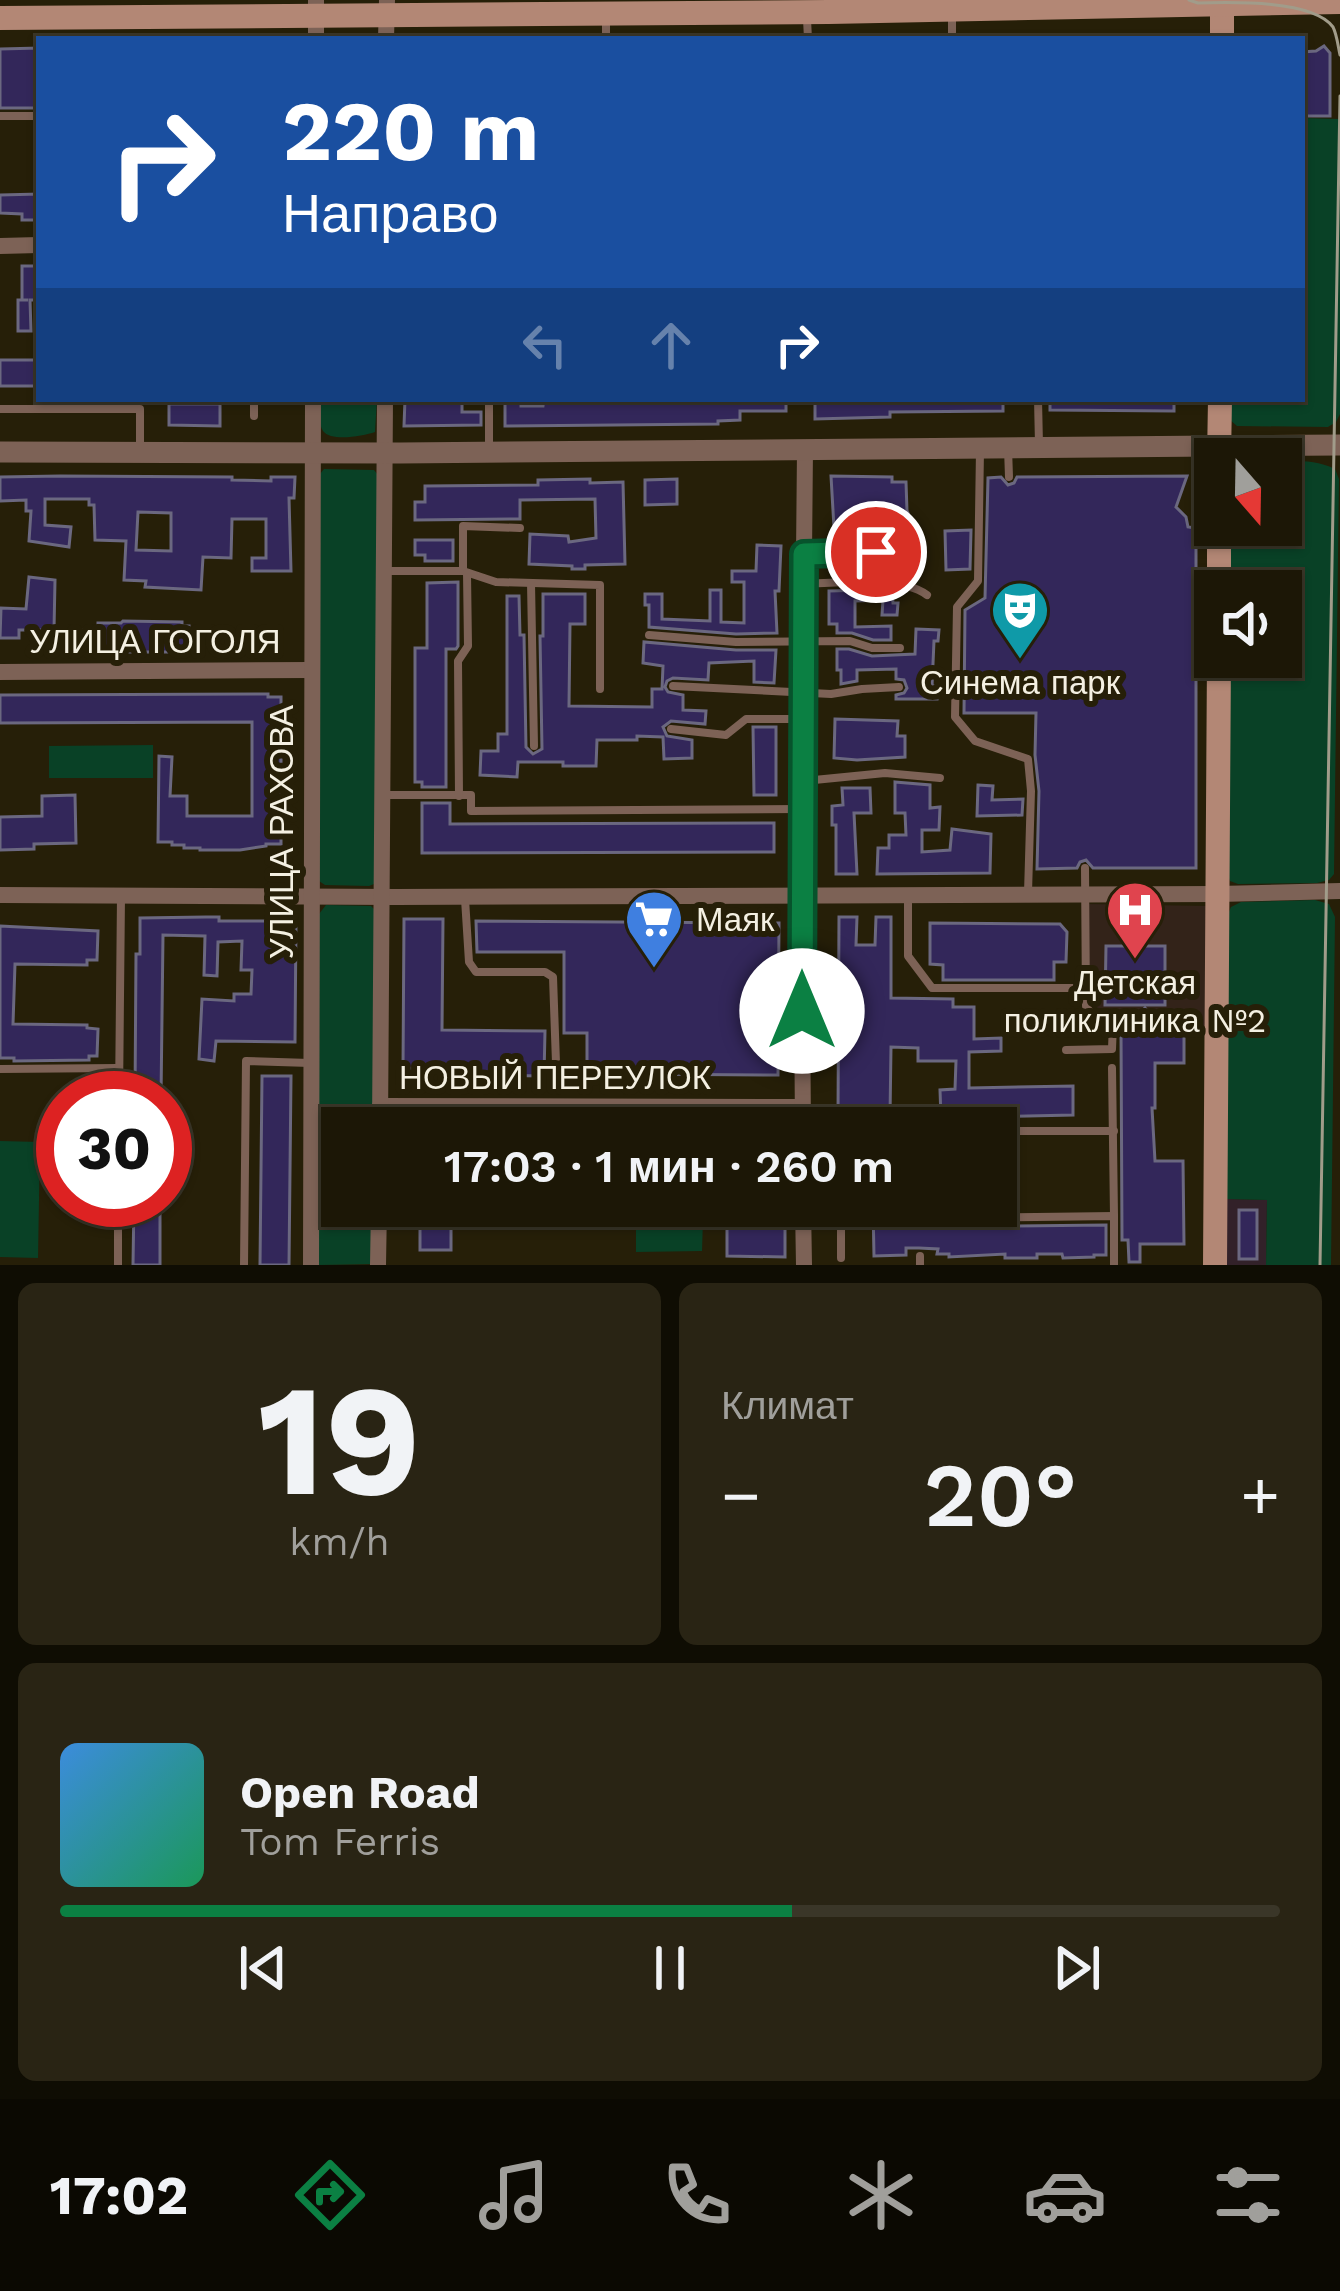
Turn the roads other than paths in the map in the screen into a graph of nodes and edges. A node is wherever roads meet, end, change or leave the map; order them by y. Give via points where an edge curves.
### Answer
1 (1340, 2) edge
2 (1222, 3) edge
3 (807, 6) edge
4 (175, 8) edge
5 (952, 10) junction
6 (0, 18) edge
7 (316, 18) edge
8 (387, 18) edge
9 (606, 26) edge
10 (808, 36) edge
11 (952, 36) edge
12 (1222, 36) edge
13 (0, 116) edge
14 (36, 116) edge
15 (36, 245) edge
16 (0, 246) edge
17 (254, 402) edge
18 (313, 402) edge
19 (385, 402) edge
20 (489, 402) edge
21 (1038, 402) edge
22 (1220, 402) edge
23 (0, 409) edge
24 (254, 416) dead end
25 (1219, 438) edge
26 (1340, 445) edge
27 (1302, 447) edge
28 (980, 448) junction
29 (1008, 448) junction
30 (1039, 448) junction
31 (806, 449) junction
32 (140, 451) junction
33 (1194, 451) edge
34 (0, 452) edge
35 (312, 452) junction
36 (489, 452) junction
37 (385, 453) junction
38 (1009, 477) dead end
39 (520, 527) dead end
40 (876, 552) dead end
41 (804, 554) junction
42 (384, 571) junction
43 (465, 572) junction
44 (531, 583) junction
45 (803, 584) junction
46 (927, 595) dead end
47 (649, 635) dead end
48 (803, 642) junction
49 (899, 648) dead end
50 (311, 670) junction
51 (0, 672) edge
52 (1219, 678) edge
53 (673, 686) dead end
54 (899, 687) dead end
55 (600, 689) dead end
56 (803, 693) junction
57 (802, 719) junction
58 (671, 729) dead end
59 (534, 746) dead end
60 (940, 778) dead end
61 (802, 781) junction
62 (382, 795) junction
63 (459, 796) junction
64 (802, 809) junction
65 (1085, 868) dead end
66 (1340, 891) edge
67 (121, 894) junction
68 (908, 894) junction
69 (1028, 894) junction
70 (1218, 894) junction
71 (0, 895) edge
72 (310, 895) junction
73 (1085, 895) junction
74 (801, 896) junction
75 (382, 897) junction
76 (465, 897) junction
77 (1085, 988) junction
78 (1066, 1050) dead end
79 (311, 1063) junction
80 (556, 1063) dead end
81 (119, 1068) joint
82 (1112, 1068) dead end
83 (0, 1069) edge
84 (380, 1106) joint
85 (410, 1107) edge
86 (803, 1107) edge
87 (1114, 1131) junction
88 (1017, 1132) edge
89 (1114, 1216) junction
90 (1017, 1217) edge
91 (118, 1227) edge
92 (379, 1227) edge
93 (803, 1227) edge
94 (841, 1227) edge
95 (841, 1258) dead end
96 (118, 1265) edge
97 (244, 1265) edge
98 (311, 1265) edge
99 (378, 1265) edge
100 (804, 1265) edge
101 (1114, 1265) edge
102 (1215, 1265) edge

1 - 2 main road
2 - 5 main road
2 - 12 main road
3 - 5 main road
3 - 9 main road
3 - 10 lane
4 - 6 main road
4 - 7 main road
5 - 11 lane
7 - 8 main road
8 - 9 main road
13 - 14 lane
15 - 16 street
17 - 24 lane
18 - 35 street, УЛИЦА РАХОВА
19 - 37 street
20 - 36 lane
21 - 30 lane
22 - 25 main road
23 - 32 lane via 140,410
26 - 27 street
28 - 29 street
28 - 31 street
28 - 69 lane via 978,581 957,607 955,716 975,740 1028,759
29 - 30 street
29 - 38 lane
30 - 33 street
31 - 36 street
31 - 41 street
32 - 34 street
32 - 35 street
35 - 37 street
35 - 50 street, УЛИЦА РАХОВА
36 - 37 street
37 - 42 street
39 - 43 lane via 464,526
40 - 41 lane
41 - 45 street
42 - 43 lane
42 - 62 street
43 - 44 lane
43 - 63 lane
44 - 55 lane via 600,584
44 - 59 lane
45 - 46 lane via 896,584
45 - 48 street
47 - 48 lane
48 - 49 lane
48 - 56 street
50 - 51 street, УЛИЦА ГОГОЛЯ
50 - 72 street, УЛИЦА РАХОВА
52 - 70 main road
53 - 56 lane
54 - 56 lane
56 - 57 street
57 - 58 lane via 746,719 726,735
57 - 61 street
60 - 61 lane via 885,773
61 - 64 street
62 - 63 lane
62 - 75 street
63 - 64 lane via 471,795 471,811
64 - 74 street
65 - 73 lane
66 - 70 street
67 - 71 street
67 - 72 street
67 - 81 lane
68 - 69 street
68 - 74 street
68 - 77 lane via 908,956 932,988
69 - 73 street
70 - 73 street
70 - 102 main road
72 - 75 street
72 - 79 street, УЛИЦА РАХОВА
73 - 77 lane
74 - 76 street
74 - 86 street
75 - 76 street
75 - 84 street
76 - 80 lane via 476,972 553,977
77 - 78 lane via 1092,1015 1113,1023 1112,1049
79 - 97 lane via 245,1061
79 - 98 street, УЛИЦА РАХОВА
81 - 83 lane
82 - 87 lane
84 - 85 street, НОВЫЙ ПЕРЕУЛОК
87 - 88 lane
87 - 89 lane
89 - 90 lane
89 - 101 lane
91 - 96 lane
92 - 99 street
93 - 100 street
94 - 95 lane

